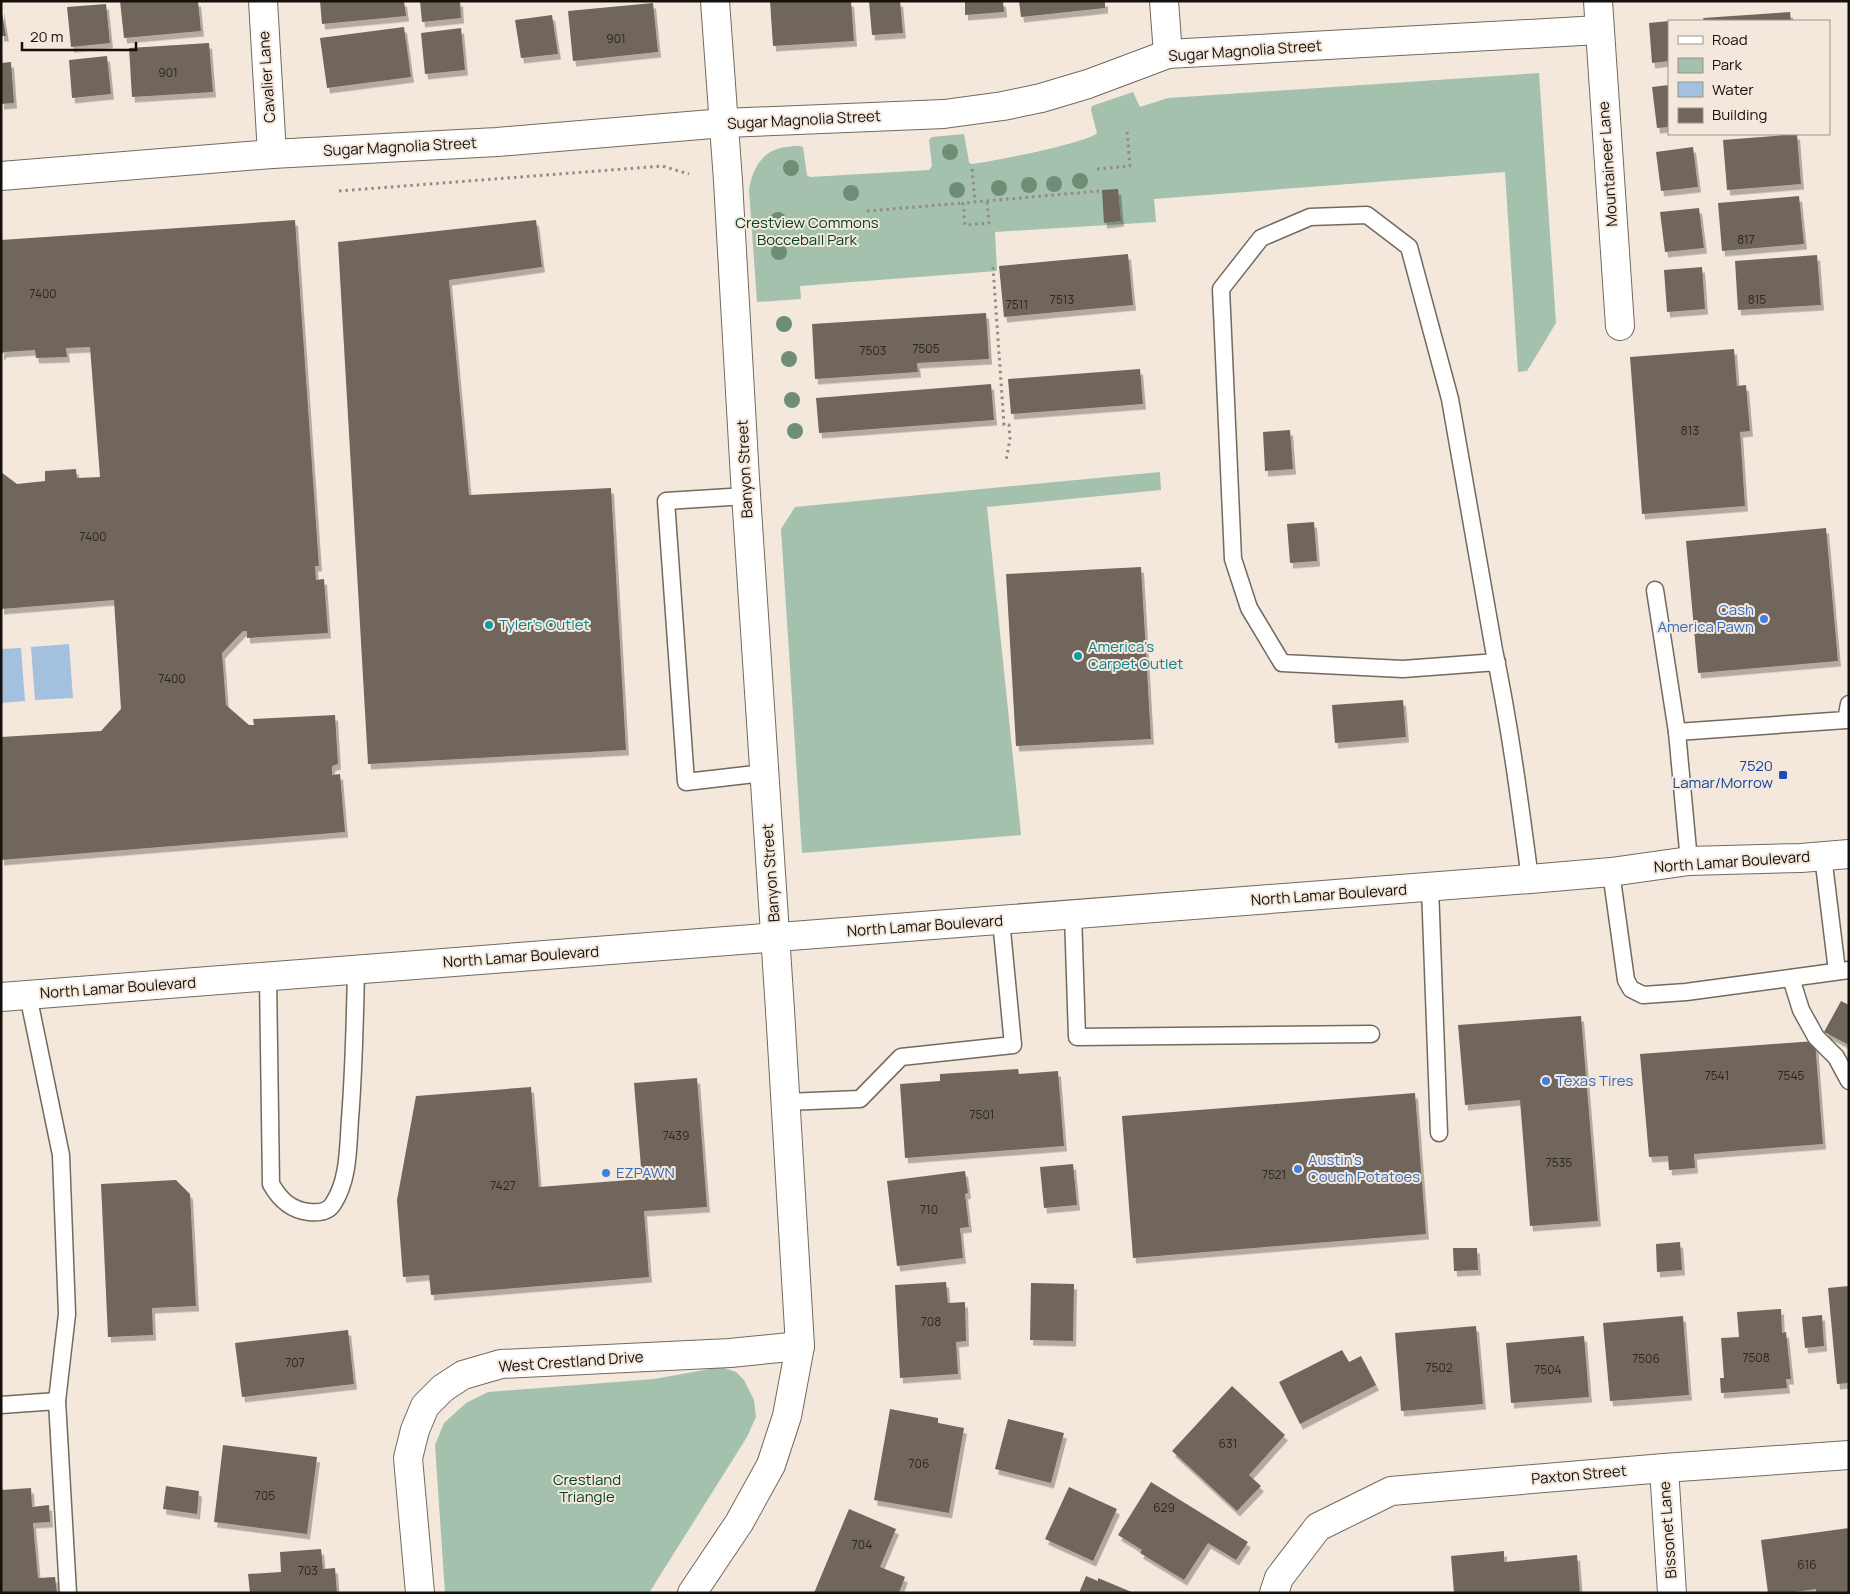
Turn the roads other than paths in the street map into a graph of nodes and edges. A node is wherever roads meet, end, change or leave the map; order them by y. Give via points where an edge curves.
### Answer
1 (262, 1) edge
2 (715, 1) edge
3 (1164, 1) edge
4 (1598, 1) edge
5 (1599, 30) junction
6 (1168, 54) junction
7 (724, 124) junction
8 (272, 154) junction
9 (1, 176) edge
10 (1620, 326) dead end
11 (746, 496) junction
12 (1655, 590) dead end
13 (1497, 662) junction
14 (1849, 704) edge
15 (1677, 732) junction
16 (764, 773) junction
17 (1836, 855) edge
18 (1689, 862) junction
19 (1612, 872) junction
20 (1530, 879) junction
21 (1430, 887) junction
22 (1073, 914) junction
23 (1001, 920) junction
24 (776, 937) junction
25 (356, 970) junction
26 (1843, 971) edge
27 (268, 977) junction
28 (1791, 978) junction
29 (28, 995) junction
30 (1, 997) edge
31 (1371, 1034) dead end
32 (1849, 1081) edge
33 (786, 1102) junction
34 (1438, 1133) dead end
35 (800, 1346) junction
36 (58, 1401) junction
37 (1, 1405) edge
38 (1849, 1455) edge
39 (1664, 1468) junction
40 (68, 1593) edge
41 (420, 1593) edge
42 (692, 1593) edge
43 (1274, 1593) edge
44 (1672, 1593) edge

1 - 8 street, Cavalier Lane
2 - 7 street, Banyon Street
3 - 6 street
4 - 5 street, Mountaineer Lane
5 - 6 street, Sugar Magnolia Street
5 - 10 street, Mountaineer Lane
6 - 7 street, Sugar Magnolia Street via 1088,84 1003,106 944,114
7 - 8 street, Sugar Magnolia Street via 497,142
7 - 11 street, Banyon Street
8 - 9 street, Sugar Magnolia Street
11 - 16 street, Banyon Street
11 - 16 lane via 666,502 686,782
12 - 15 lane
13 - 13 lane via 1450,399 1409,247 1367,215 1310,217 1261,238 1220,289 1234,559 1249,608 1282,663 1403,669
13 - 20 lane
14 - 15 lane via 1846,720
15 - 18 lane
16 - 24 street, Banyon Street
17 - 18 street, North Lamar Boulevard
17 - 26 lane
18 - 19 street, North Lamar Boulevard
19 - 20 street, North Lamar Boulevard
19 - 28 lane via 1626,980 1631,989 1644,995
20 - 21 street, North Lamar Boulevard
21 - 22 street, North Lamar Boulevard
21 - 34 lane
22 - 23 street, North Lamar Boulevard
22 - 31 lane via 1077,1038
23 - 24 street, North Lamar Boulevard
23 - 33 lane via 1013,1045 901,1057 860,1099
24 - 25 street, North Lamar Boulevard
24 - 33 street
25 - 27 street, North Lamar Boulevard
25 - 27 lane via 354,1065 346,1168 333,1206 325,1212 309,1212 288,1206 271,1184
26 - 28 lane
27 - 29 street, North Lamar Boulevard
28 - 32 lane via 1800,1010 1816,1038 1836,1057
29 - 30 street, North Lamar Boulevard
29 - 36 lane via 61,1155 67,1314
33 - 35 street
35 - 41 street, West Crestland Drive via 501,1364 463,1375 443,1388 424,1406 408,1458
35 - 42 street via 787,1416 771,1465 739,1523
36 - 37 lane
36 - 40 lane
38 - 39 street, Paxton Street
39 - 43 street, Paxton Street via 1391,1491 1318,1527 1279,1578
39 - 44 street, Bissonet Lane

